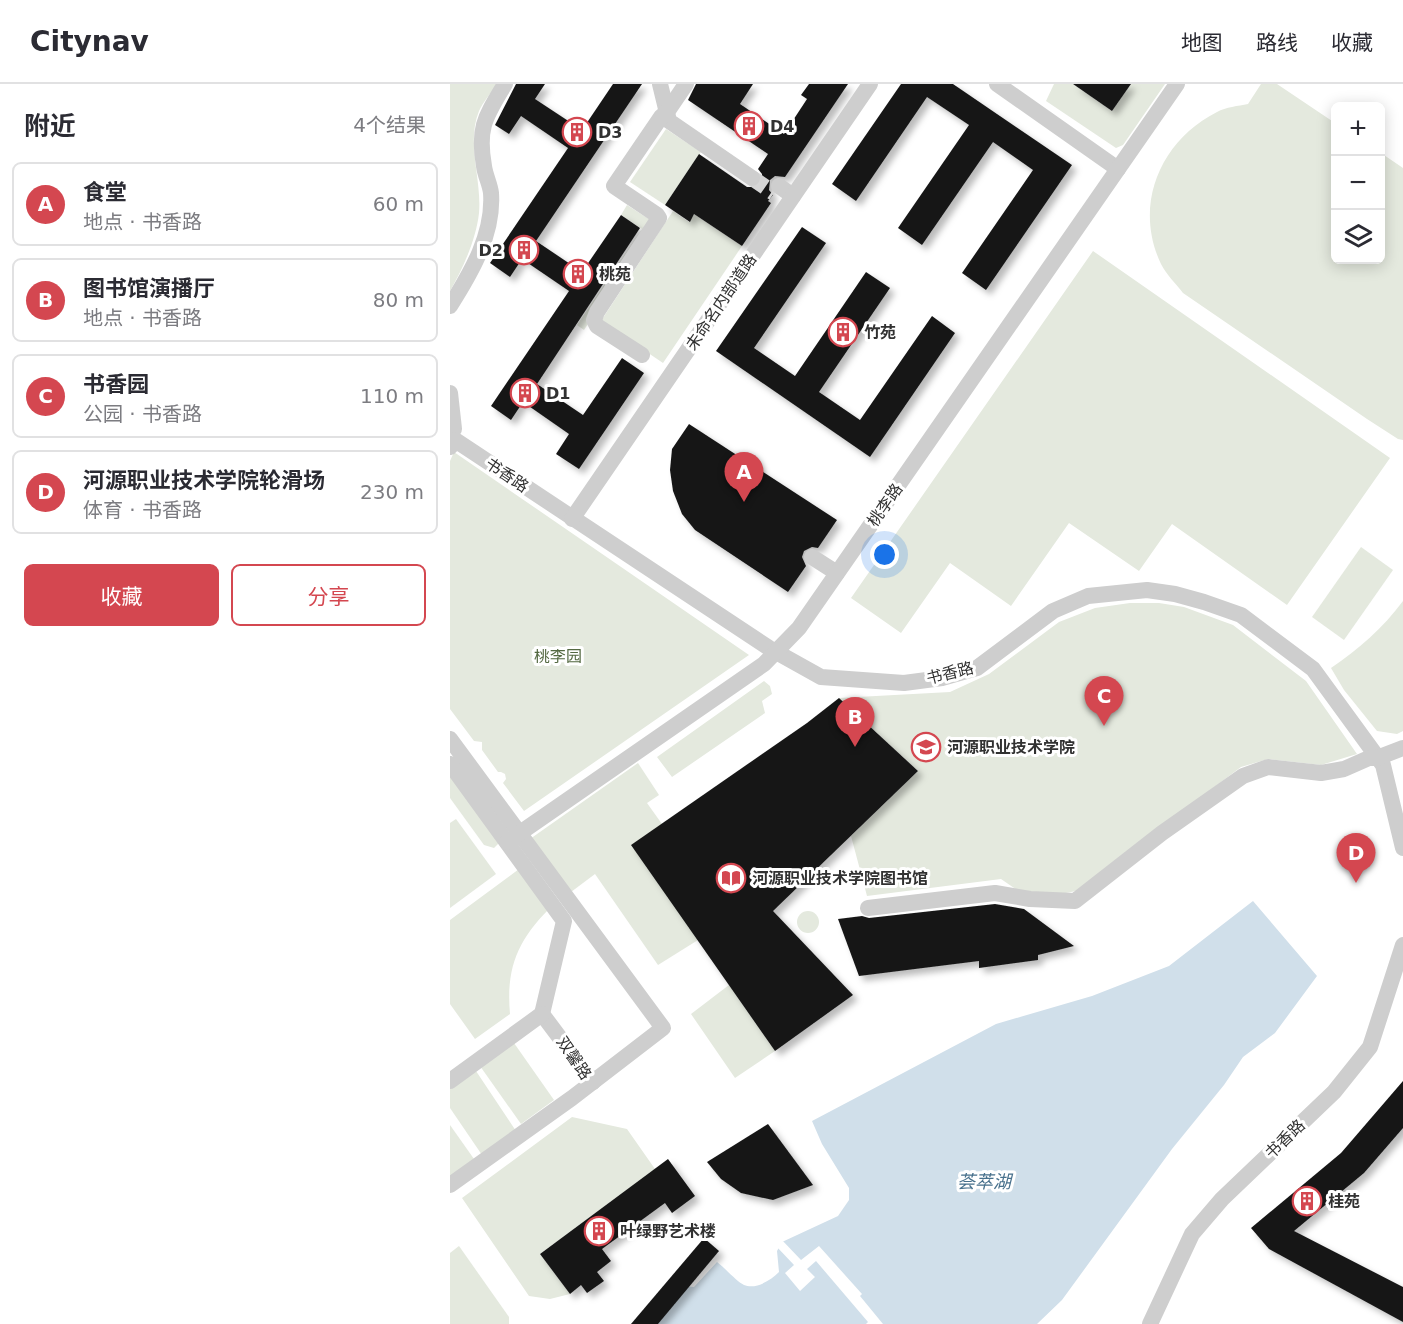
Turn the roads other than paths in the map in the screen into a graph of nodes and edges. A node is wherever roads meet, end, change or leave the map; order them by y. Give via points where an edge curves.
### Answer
1 (506, 84) edge
2 (686, 84) edge
3 (863, 84) edge
4 (870, 84) edge
5 (997, 84) edge
6 (1009, 84) edge
7 (1168, 84) edge
8 (1177, 84) edge
9 (667, 97) edge
10 (1117, 164) junction
11 (754, 174) tunnel mouth
12 (784, 195) junction
13 (450, 306) edge
14 (642, 355) dead end
15 (450, 393) edge
16 (453, 437) edge
17 (573, 514) junction
18 (812, 557) dead end
19 (833, 571) junction
20 (775, 647) junction
21 (450, 739) edge
22 (1403, 741) edge
23 (1403, 748) edge
24 (1376, 755) junction
25 (450, 764) edge
26 (1403, 819) edge
27 (511, 834) junction
28 (1403, 848) edge
29 (868, 908) dead end
30 (1403, 945) edge
31 (1403, 974) edge
32 (542, 1014) junction
33 (450, 1081) edge
34 (593, 1082) junction
35 (450, 1185) edge
36 (1150, 1324) edge
37 (1162, 1324) edge

1 - 13 street via 485,117 481,140 491,193 489,218 470,273
2 - 9 street
3 - 12 street, 未命名内部道路
4 - 12 street, 未命名内部道路
5 - 10 street
6 - 10 street
7 - 10 street, 桃李路
8 - 10 street, 桃李路
9 - 11 street via 669,121
9 - 14 street via 614,186 657,215 658,221 594,320 597,326
10 - 19 street, 桃李路
12 - 17 street, 未命名内部道路
15 - 16 street
16 - 17 street, 书香路
17 - 20 street, 书香路
18 - 19 street
19 - 20 street, 桃李路
20 - 24 street, 书香路 via 821,677 904,683 942,678 977,668 1053,611 1088,596 1147,590 1175,594 1241,615 1313,669
20 - 27 street, 桃李路 via 764,664
21 - 27 street
22 - 24 street
23 - 24 street
24 - 26 street, 书香路 via 1388,761
24 - 28 street, 书香路 via 1383,765
24 - 29 street via 1344,769 1321,773 1268,767 1243,776 1075,901 995,893
25 - 27 street
27 - 32 street via 564,921
27 - 34 street via 663,1028
30 - 36 street, 书香路 via 1370,1047 1334,1092 1222,1199 1192,1234
31 - 37 street, 书香路 via 1378,1052 1342,1096 1200,1239
32 - 33 street
32 - 34 street, 双馨路
34 - 35 street, 双馨路

